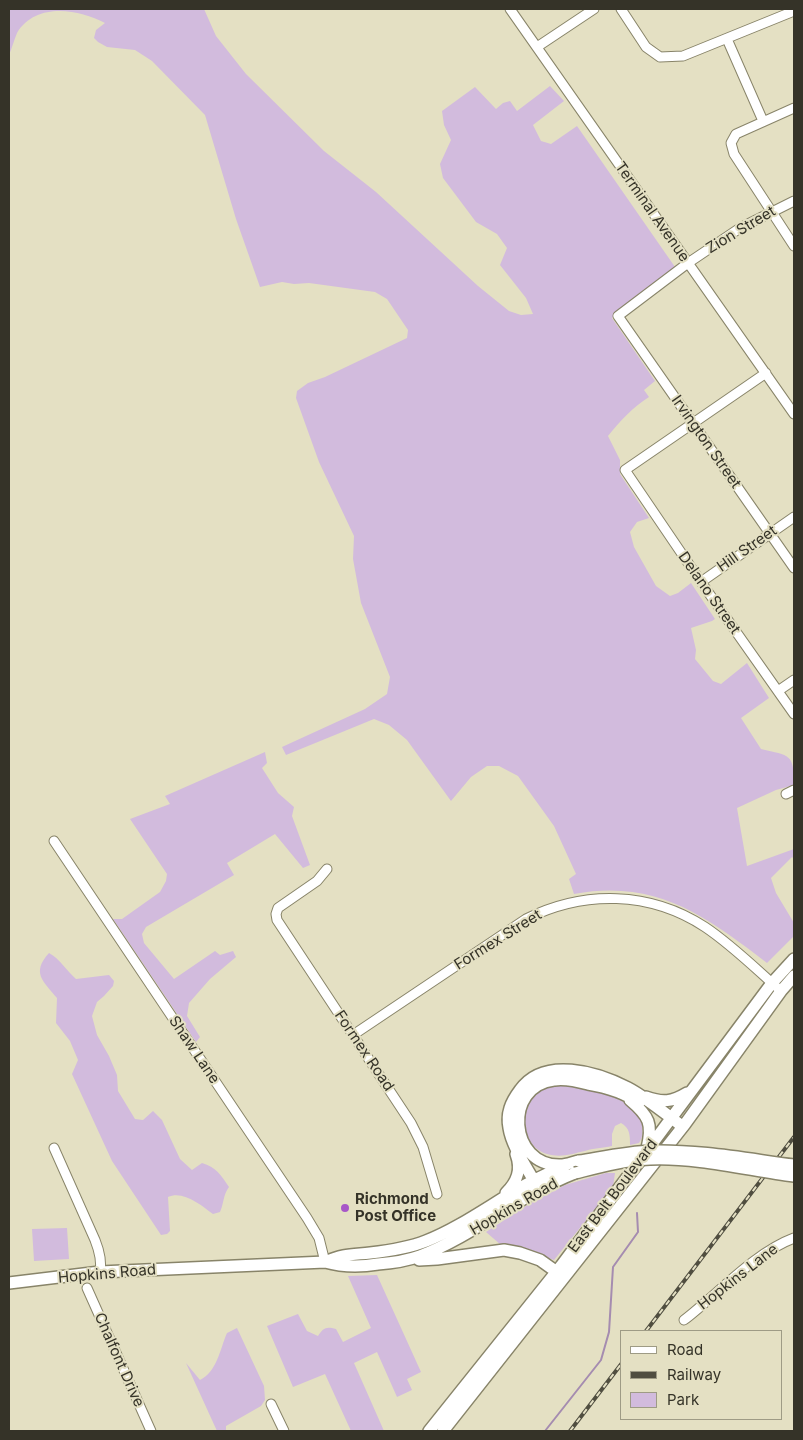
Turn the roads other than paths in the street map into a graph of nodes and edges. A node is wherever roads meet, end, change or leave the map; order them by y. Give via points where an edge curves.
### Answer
1 (510, 9) edge
2 (594, 9) edge
3 (621, 9) edge
4 (794, 11) edge
5 (726, 39) junction
6 (536, 47) junction
7 (794, 108) edge
8 (763, 121) junction
9 (794, 201) edge
10 (772, 211) junction
11 (794, 246) edge
12 (688, 263) junction
13 (618, 316) joint
14 (766, 373) junction
15 (794, 414) edge
16 (694, 424) junction
17 (794, 517) edge
18 (770, 534) junction
19 (794, 568) edge
20 (701, 582) junction
21 (794, 680) edge
22 (778, 691) junction
23 (794, 714) edge
24 (54, 841) dead end
25 (327, 869) dead end
26 (794, 959) edge
27 (794, 976) edge
28 (772, 983) junction
29 (781, 991) junction
30 (353, 1035) junction
31 (693, 1089) junction
32 (630, 1094) junction
33 (670, 1120) junction
34 (683, 1127) junction
35 (512, 1138) junction
36 (54, 1148) dead end
37 (646, 1153) junction
38 (579, 1161) junction
39 (794, 1165) edge
40 (794, 1176) edge
41 (536, 1185) junction
42 (437, 1194) dead end
43 (499, 1200) junction
44 (794, 1238) edge
45 (408, 1260) junction
46 (325, 1262) junction
47 (100, 1272) junction
48 (561, 1275) junction
49 (9, 1284) edge
50 (87, 1288) dead end
51 (684, 1320) dead end
52 (271, 1404) dead end
53 (151, 1431) edge
54 (284, 1431) edge
55 (429, 1431) edge
56 (443, 1431) edge

1 - 6 street, Terminal Avenue
2 - 6 street
3 - 5 street via 646,47 660,57 684,56
4 - 5 street
5 - 8 street
6 - 12 street, Terminal Avenue
7 - 8 street
8 - 10 street via 736,134 732,148
9 - 10 street, Zion Street
10 - 11 street
10 - 12 street, Zion Street
12 - 13 street, Zion Street
12 - 14 street, Terminal Avenue
13 - 16 street, Irvington Street
14 - 15 street, Terminal Avenue
14 - 16 street
16 - 18 street, Irvington Street
16 - 20 street, Delano Street via 625,470
17 - 18 street, Hill Street
18 - 19 street, Irvington Street
18 - 20 street, Hill Street
20 - 22 street, Delano Street
21 - 22 street
22 - 23 street, Delano Street
24 - 46 street, Shaw Lane via 307,1218 319,1238
25 - 30 street, Formex Road via 317,881 281,906 276,916
26 - 28 main road, East Belt Boulevard
27 - 29 main road, East Belt Boulevard
28 - 29 street, Formex Street
28 - 30 street, Formex Street via 720,938 683,914 640,900 594,898 556,906 526,919
28 - 31 main road, East Belt Boulevard
29 - 34 main road, East Belt Boulevard
30 - 42 street, Formex Road via 411,1123 423,1147
31 - 32 main road via 676,1100 668,1101
31 - 33 main road, East Belt Boulevard
32 - 33 main road
32 - 35 main road via 616,1082 588,1073 558,1070 537,1075 524,1084 511,1104 508,1116
32 - 37 main road via 649,1121
32 - 38 main road via 565,1080 545,1082 522,1103 518,1115 524,1144 550,1164
33 - 34 main road
33 - 37 main road, East Belt Boulevard
34 - 48 main road, East Belt Boulevard
35 - 41 main road
35 - 43 main road via 519,1170 515,1183
36 - 47 street via 97,1245
37 - 48 main road, East Belt Boulevard
38 - 39 main road, Hopkins Road, bridge via 630,1152 679,1151
38 - 41 main road, Hopkins Road
40 - 41 main road, Hopkins Road, bridge via 700,1162 652,1159 618,1163
41 - 43 main road, Hopkins Road
41 - 45 main road, Hopkins Road via 460,1238
43 - 46 main road, Hopkins Road via 462,1224 423,1242 391,1251 341,1255
44 - 51 street, Hopkins Lane via 759,1257
45 - 46 main road, Hopkins Road via 341,1266
45 - 48 main road via 504,1250 540,1260
46 - 47 main road, Hopkins Road
47 - 49 main road, Hopkins Road
48 - 55 main road, East Belt Boulevard
48 - 56 main road, East Belt Boulevard
50 - 53 street, Chalfont Drive
52 - 54 street

